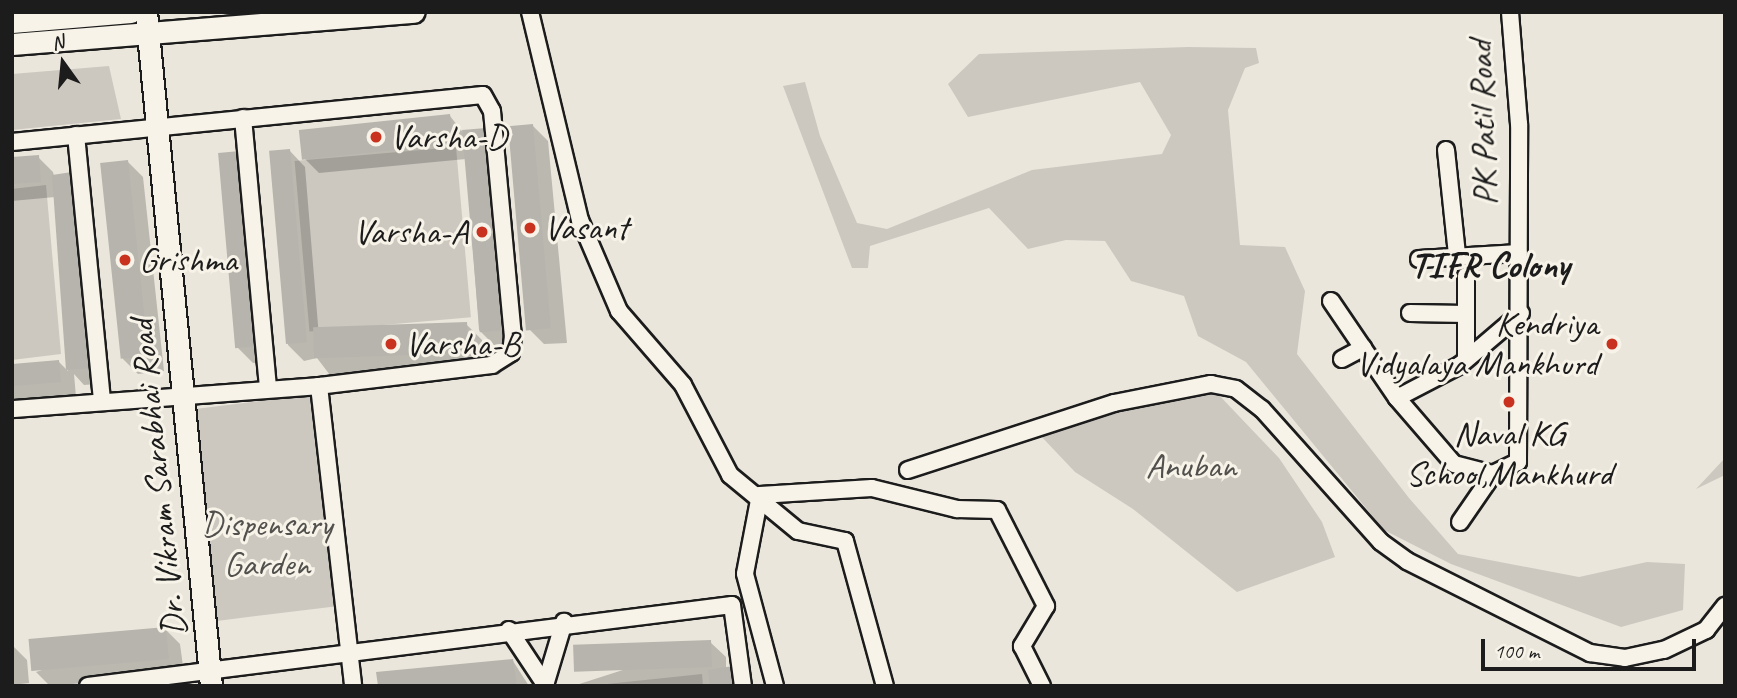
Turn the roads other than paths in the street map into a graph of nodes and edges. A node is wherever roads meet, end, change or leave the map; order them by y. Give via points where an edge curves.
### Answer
1 (132, 12) edge
2 (146, 12) edge
3 (414, 12) edge
4 (530, 12) edge
5 (1510, 12) edge
6 (12, 22) edge
7 (141, 34) junction
8 (12, 44) edge
9 (243, 118) junction
10 (157, 124) junction
11 (76, 135) junction
12 (12, 142) edge
13 (1446, 149) dead end
14 (1519, 253) junction
15 (1457, 256) junction
16 (1419, 259) dead end
17 (1466, 276) dead end
18 (1331, 301) dead end
19 (1410, 313) dead end
20 (1521, 313) junction
21 (1466, 314) junction
22 (1363, 348) junction
23 (1342, 359) dead end
24 (1466, 359) junction
25 (319, 386) junction
26 (268, 387) junction
27 (183, 391) junction
28 (1397, 398) junction
29 (102, 399) junction
30 (12, 409) edge
31 (908, 470) dead end
32 (1493, 474) junction
33 (761, 495) junction
34 (1460, 522) dead end
35 (1725, 607) edge
36 (564, 622) junction
37 (509, 629) junction
38 (349, 653) junction
39 (211, 679) edge
40 (546, 684) edge
41 (88, 686) edge
42 (353, 686) edge
43 (743, 686) edge
44 (775, 686) edge
45 (885, 686) edge
46 (1042, 686) edge

1 - 6 street
1 - 7 street
2 - 7 street, Dr. Vikram Sarabhai Road
3 - 7 street
4 - 33 street via 580,220 608,288 619,311 683,385 730,475
5 - 14 street, PK Patil Road
7 - 8 street
7 - 10 street, Dr. Vikram Sarabhai Road
9 - 10 street
9 - 25 street via 483,95 492,111 511,353 492,365
9 - 26 street
10 - 11 street
10 - 27 street, Dr. Vikram Sarabhai Road
11 - 12 street
11 - 29 street
13 - 15 street
14 - 15 street
14 - 20 street, PK Patil Road
15 - 16 street
17 - 21 street
18 - 22 street
19 - 21 street
20 - 24 street
20 - 32 street, PK Patil Road via 1518,462
21 - 24 street
22 - 23 street
22 - 28 street
24 - 28 street
25 - 26 street
25 - 38 street
26 - 27 street
27 - 29 street
27 - 39 street, Dr. Vikram Sarabhai Road
28 - 32 street via 1454,464
29 - 30 street
31 - 35 street via 1114,403 1211,384 1236,389 1262,409 1381,541 1406,561 1590,653 1625,658 1664,650 1706,630
32 - 34 street
33 - 44 street via 745,574
33 - 45 street via 798,531 845,541
33 - 46 street via 872,488 957,509 997,510 1046,606 1022,646
36 - 37 street
36 - 40 street
36 - 43 street via 732,605
37 - 38 street
37 - 40 street
38 - 39 street
38 - 42 street
39 - 41 street

